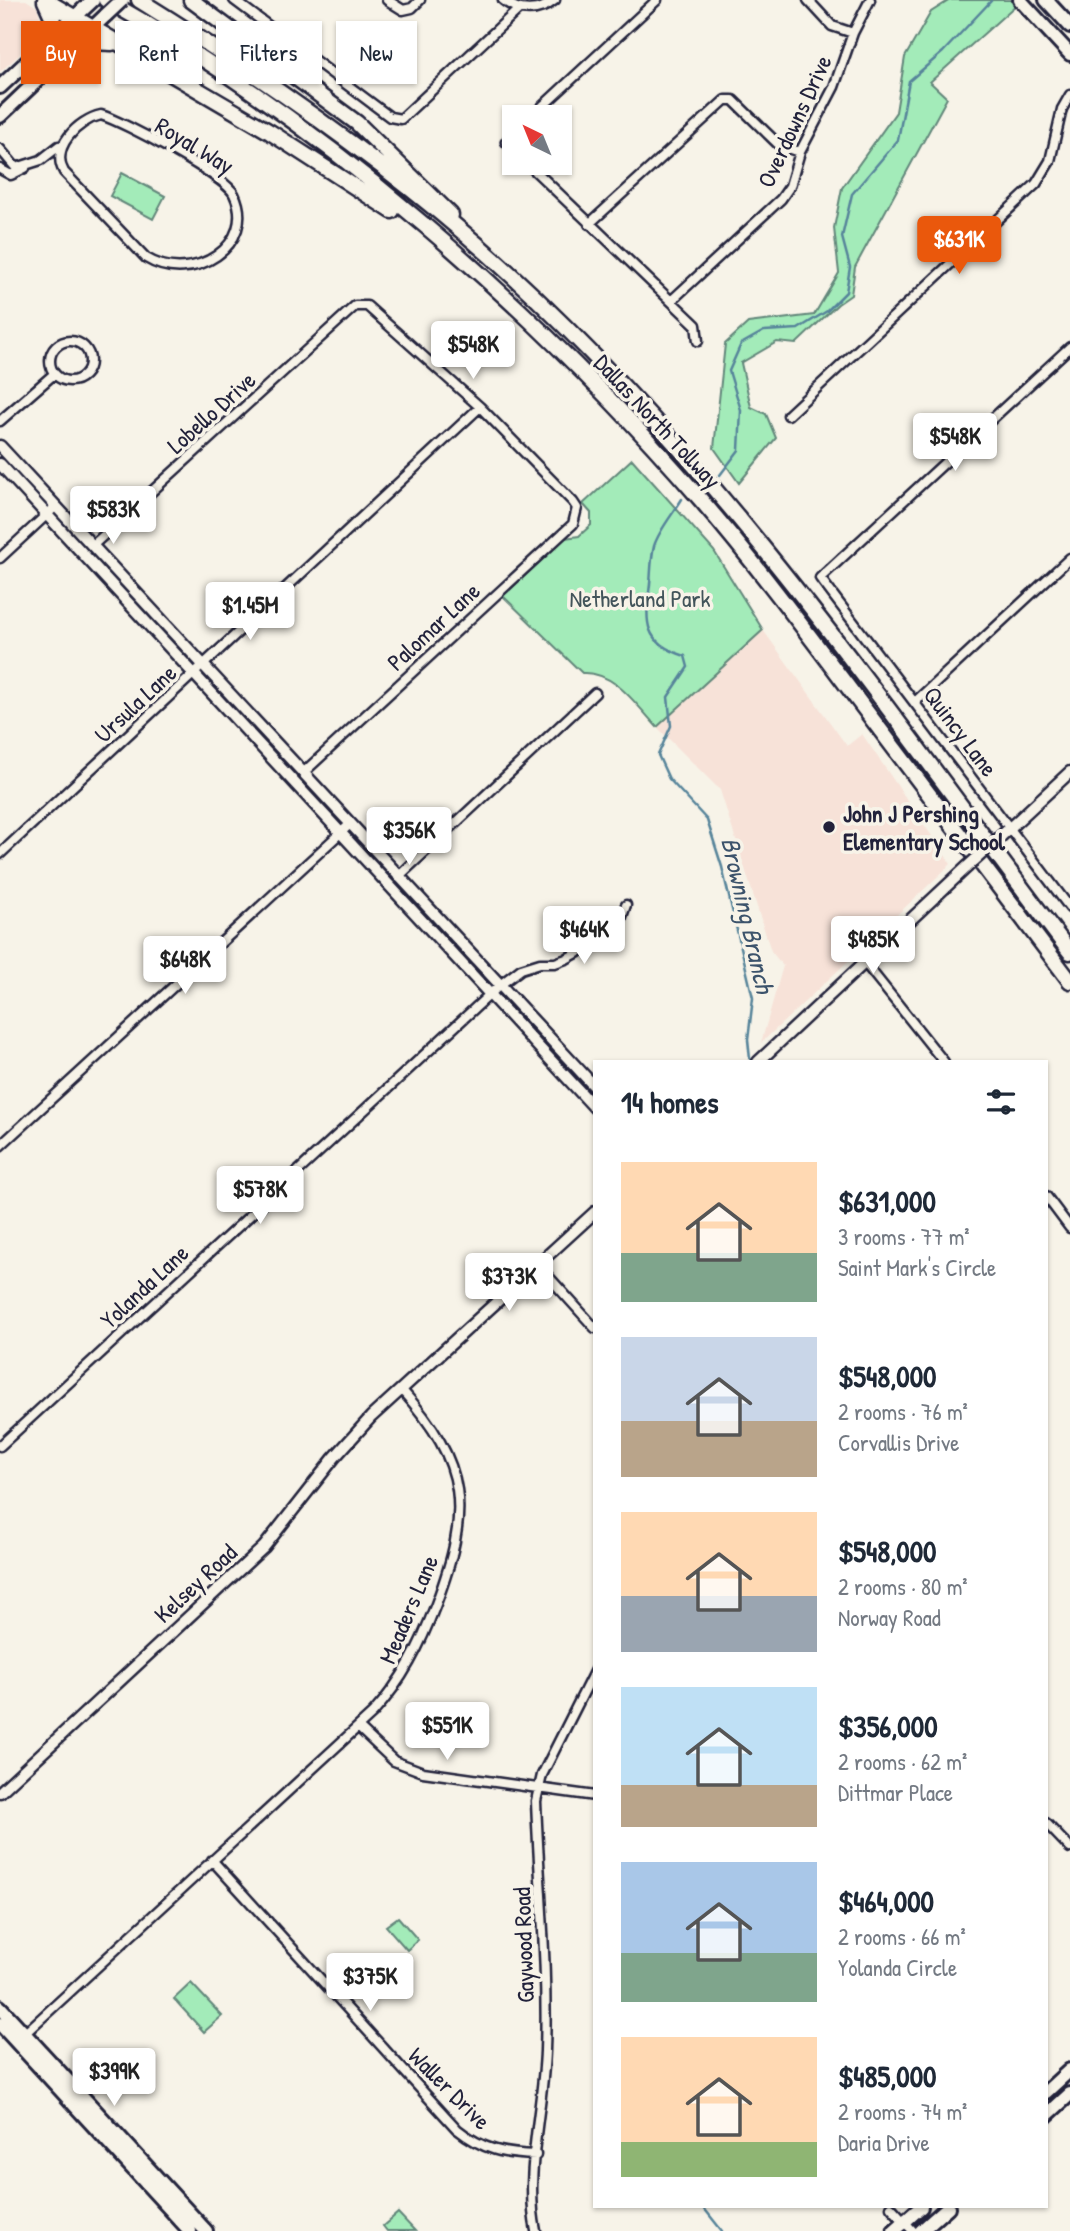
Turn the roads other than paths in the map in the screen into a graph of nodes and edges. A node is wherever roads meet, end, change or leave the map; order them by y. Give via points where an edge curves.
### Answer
1 (45, 0) edge
2 (122, 0) edge
3 (139, 0) edge
4 (191, 0) edge
5 (234, 0) edge
6 (387, 0) edge
7 (420, 0) edge
8 (503, 0) edge
9 (555, 0) edge
10 (657, 0) edge
11 (808, 0) edge
12 (870, 0) edge
13 (1020, 0) edge
14 (1046, 0) edge
15 (90, 2) edge
16 (106, 7) edge
17 (519, 9) junction
18 (73, 17) junction
19 (54, 21) edge
20 (69, 21) edge
21 (79, 21) edge
22 (1070, 26) edge
23 (853, 33) junction
24 (1070, 54) edge
25 (21, 67) edge
26 (33, 84) edge
27 (187, 84) edge
28 (0, 88) edge
29 (1070, 94) edge
30 (544, 105) edge
31 (0, 116) edge
32 (62, 144) junction
33 (0, 149) edge
34 (800, 152) junction
35 (29, 165) junction
36 (0, 169) edge
37 (539, 175) edge
38 (589, 224) junction
39 (430, 232) junction
40 (495, 260) junction
41 (671, 302) junction
42 (698, 341) dead end
43 (1070, 347) edge
44 (54, 373) junction
45 (480, 407) junction
46 (788, 415) dead end
47 (0, 421) edge
48 (0, 446) edge
49 (0, 464) edge
50 (55, 507) junction
51 (47, 515) junction
52 (92, 546) junction
53 (0, 558) edge
54 (1070, 558) edge
55 (130, 587) junction
56 (121, 595) junction
57 (203, 666) junction
58 (195, 674) junction
59 (595, 693) dead end
60 (915, 702) junction
61 (277, 746) junction
62 (268, 754) junction
63 (1070, 772) edge
64 (303, 773) junction
65 (349, 825) junction
66 (1010, 828) junction
67 (340, 833) junction
68 (0, 854) edge
69 (398, 877) junction
70 (625, 905) dead end
71 (1070, 908) edge
72 (1070, 952) edge
73 (865, 963) junction
74 (1070, 981) edge
75 (500, 985) junction
76 (490, 994) junction
77 (760, 1060) edge
78 (942, 1060) edge
79 (593, 1085) edge
80 (593, 1106) edge
81 (0, 1146) edge
82 (1048, 1199) edge
83 (593, 1214) edge
84 (1070, 1228) edge
85 (538, 1265) junction
86 (593, 1326) edge
87 (401, 1389) junction
88 (0, 1446) edge
89 (593, 1674) edge
90 (358, 1727) junction
91 (538, 1788) junction
92 (0, 1792) edge
93 (593, 1796) edge
94 (1048, 1825) edge
95 (1070, 1848) edge
96 (212, 1860) junction
97 (0, 2007) edge
98 (0, 2024) edge
99 (20, 2038) junction
100 (1070, 2070) edge
101 (1048, 2090) edge
102 (1070, 2094) edge
103 (1048, 2114) edge
104 (107, 2133) junction
105 (536, 2155) junction
106 (892, 2208) edge
107 (920, 2208) edge
108 (947, 2208) edge
109 (909, 2226) edge
110 (190, 2231) edge
111 (205, 2231) edge
112 (537, 2231) edge
113 (894, 2231) edge
114 (921, 2231) edge

1 - 18 highway
1 - 19 highway
2 - 16 main road, bridge
3 - 40 highway, Dallas North Tollway via 344,138
4 - 40 highway via 357,123
5 - 17 street via 390,117 401,120
6 - 7 street via 403,10
8 - 17 street
9 - 17 street via 540,9
10 - 30 street
11 - 23 street via 832,26
12 - 23 street, Overdowns Drive
13 - 24 main road
14 - 22 main road
15 - 18 main road
16 - 39 highway, Dallas North Tollway via 260,98
18 - 20 main road
18 - 21 highway
23 - 34 street, Overdowns Drive via 834,87
25 - 28 main road
26 - 31 main road
27 - 39 highway
29 - 46 street via 1050,161 1036,184
32 - 32 street, Royal Way via 59,164 64,172 161,268 196,268 232,240 239,206 228,184 219,178 101,115 88,120
32 - 35 street, Royal Way
33 - 35 street via 16,168
34 - 38 street via 779,145 733,100 725,100
34 - 41 street, Overdowns Drive via 781,199
35 - 36 street, Royal Way via 11,175
37 - 38 street
38 - 41 street
39 - 74 highway, Dallas North Tollway via 572,360 704,503
40 - 72 highway, Dallas North Tollway via 624,389 752,534
41 - 42 street via 696,325
43 - 60 street, Quincy Lane via 820,578
44 - 44 street via 49,359 66,341 81,345 88,354 90,365 85,375 73,381
44 - 47 street
45 - 52 street, Lobello Drive via 367,306 355,306
45 - 57 street, Ursula Lane
45 - 64 street, Palomar Lane via 573,502 577,508 572,524
48 - 50 street
49 - 51 street
50 - 51 street
50 - 52 street
51 - 53 street
51 - 56 street
52 - 55 street
54 - 60 street
55 - 56 street
55 - 57 street
56 - 58 street
57 - 58 street, Ursula Lane
57 - 61 street
58 - 62 street
58 - 68 street, Ursula Lane
59 - 69 street
60 - 66 street, Quincy Lane
61 - 62 street
61 - 64 street
62 - 67 street
63 - 66 street
64 - 65 street
65 - 67 street
65 - 69 street
66 - 71 street, Quincy Lane
66 - 73 street, bridge
67 - 76 street
67 - 81 street
69 - 75 street
70 - 75 street, Yolanda Lane via 619,925 602,939 566,959 521,969
73 - 77 street
73 - 78 street
75 - 76 street, Yolanda Lane
75 - 79 street
76 - 80 street
76 - 88 street, Yolanda Lane
82 - 84 street
83 - 85 street
85 - 86 street
85 - 87 street
87 - 90 street, Meaders Lane via 433,1426 448,1453 457,1489 459,1528 417,1652 391,1694
87 - 92 street, Kelsey Road via 334,1458 264,1548
89 - 91 street, Gaywood Road
90 - 91 street via 382,1751 411,1769
90 - 96 street, Meaders Lane
91 - 93 street
91 - 105 street, Gaywood Road via 546,1997
94 - 95 street
96 - 99 street, Meaders Lane
96 - 105 street, Waller Drive via 457,2129 502,2154
97 - 99 main road
98 - 99 main road
99 - 104 main road
100 - 101 main road
102 - 103 main road
104 - 110 main road
104 - 111 main road
105 - 112 street, Gaywood Road via 533,2196
106 - 109 street
107 - 109 main road
108 - 114 main road
109 - 113 main road

